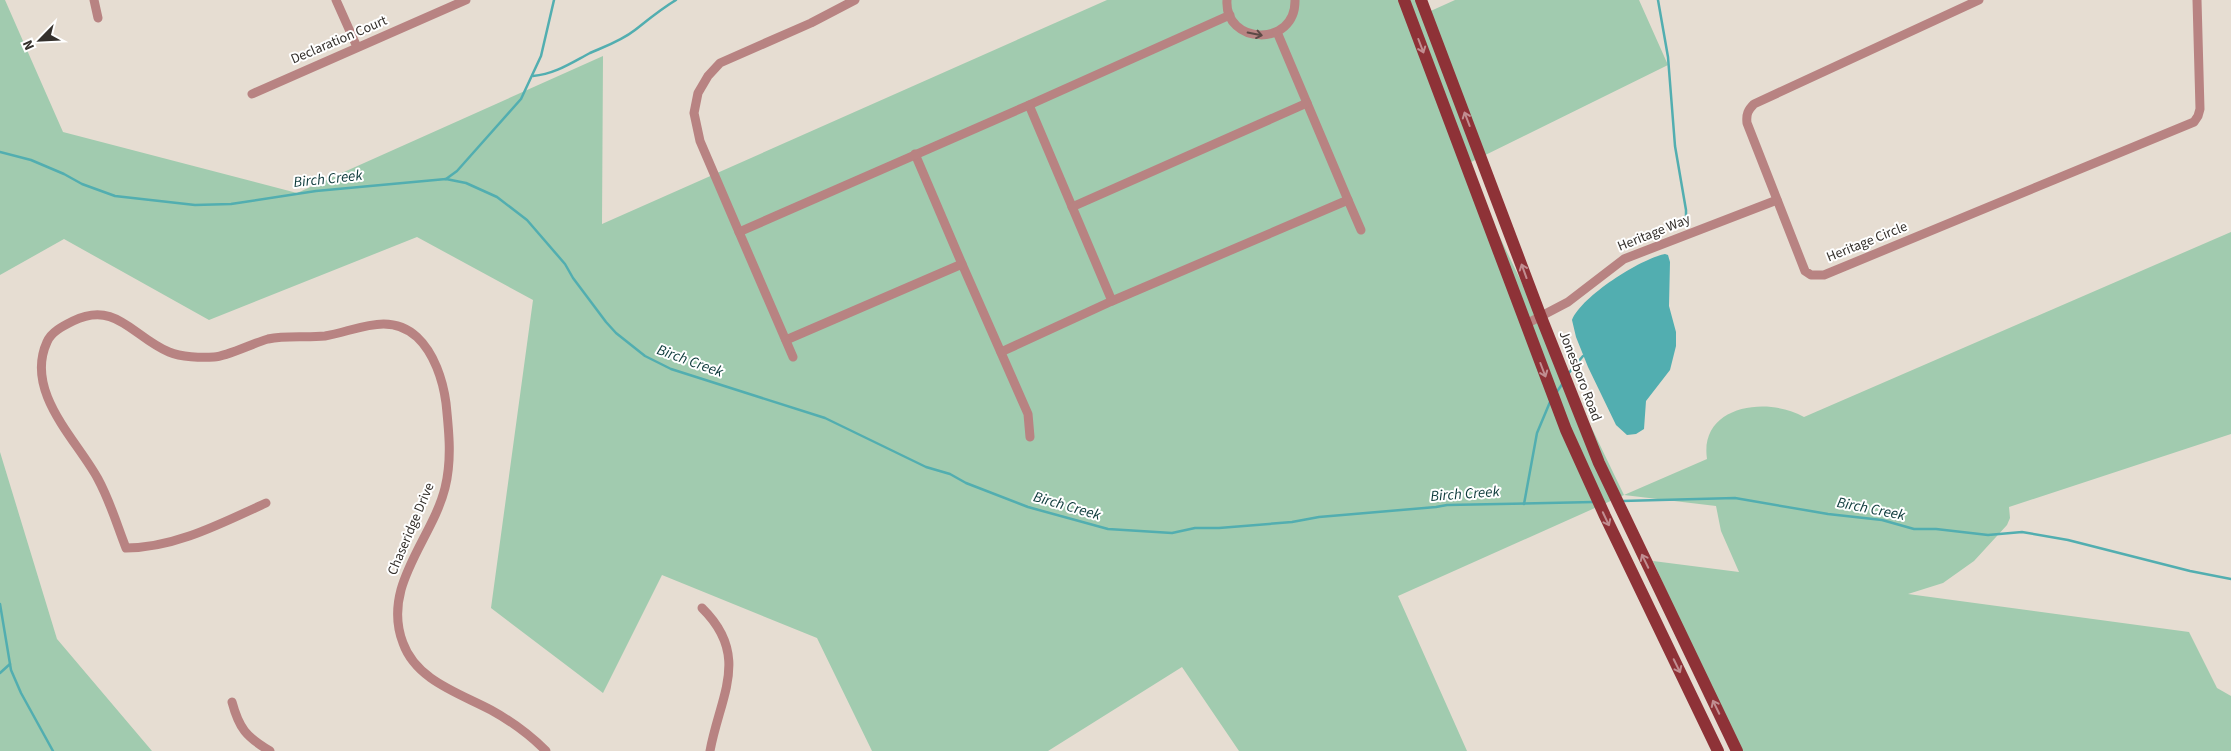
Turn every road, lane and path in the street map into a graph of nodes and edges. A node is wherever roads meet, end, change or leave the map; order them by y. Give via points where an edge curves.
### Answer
1 (94, 0) edge
2 (336, 0) edge
3 (466, 0) edge
4 (855, 0) edge
5 (1227, 0) edge
6 (1295, 0) edge
7 (1404, 0) edge
8 (1421, 0) edge
9 (1979, 0) edge
10 (2197, 0) edge
11 (1230, 15) junction
12 (98, 18) dead end
13 (1277, 32) junction
14 (357, 47) junction
15 (252, 94) dead end
16 (1308, 103) junction
17 (1029, 106) junction
18 (915, 154) junction
19 (1348, 200) junction
20 (1777, 200) junction
21 (1072, 207) junction
22 (1361, 230) dead end
23 (740, 232) junction
24 (962, 264) junction
25 (1112, 301) junction
26 (1541, 317) junction
27 (1526, 324) junction
28 (786, 340) junction
29 (1001, 352) junction
30 (793, 358) dead end
31 (1030, 437) dead end
32 (266, 503) dead end
33 (702, 608) dead end
34 (232, 702) dead end
35 (270, 751) edge
36 (546, 751) edge
37 (710, 751) edge
38 (1718, 751) edge
39 (1737, 751) edge

1 - 12 street
2 - 14 street
3 - 14 street, Declaration Court
4 - 23 street via 720,63 698,93 694,113 700,141
5 - 11 street
6 - 13 street via 1290,20
7 -> 27 main road
26 -> 8 main road, Jonesboro Road
9 - 20 street, Heritage Circle via 1754,104 1746,116 1747,123
10 - 20 street, Heritage Circle via 2200,109 2194,122 1824,275 1811,275 1805,271
11 -> 13 street via 1244,31 1255,35
11 - 17 street
13 - 16 street
14 - 15 street, Declaration Court
16 - 19 street
16 - 21 street
17 - 18 street
17 - 21 street
18 - 23 street
18 - 24 street
19 - 22 street
19 - 25 street
20 - 26 street, Heritage Way via 1624,258 1581,292
21 - 25 street
23 - 28 street
24 - 28 street
24 - 29 street
25 - 29 street
26 - 27 street, Heritage Way
39 -> 26 main road, Jonesboro Road via 1599,463
27 -> 38 main road via 1583,468
28 - 30 street
29 - 31 street via 1028,414
32 - 36 street, Chaseridge Drive via 191,535 147,548 126,548 100,482 64,431 51,406 43,380 41,358 48,339 60,327 81,317 98,315 114,317 172,353 197,356 217,357 269,339 322,336 371,324 395,324 416,336 435,362 444,390 450,461 435,514 400,591 398,621 403,645 421,671 522,730
33 - 37 street via 717,626 730,660 729,679
34 - 35 street via 238,724 253,741

